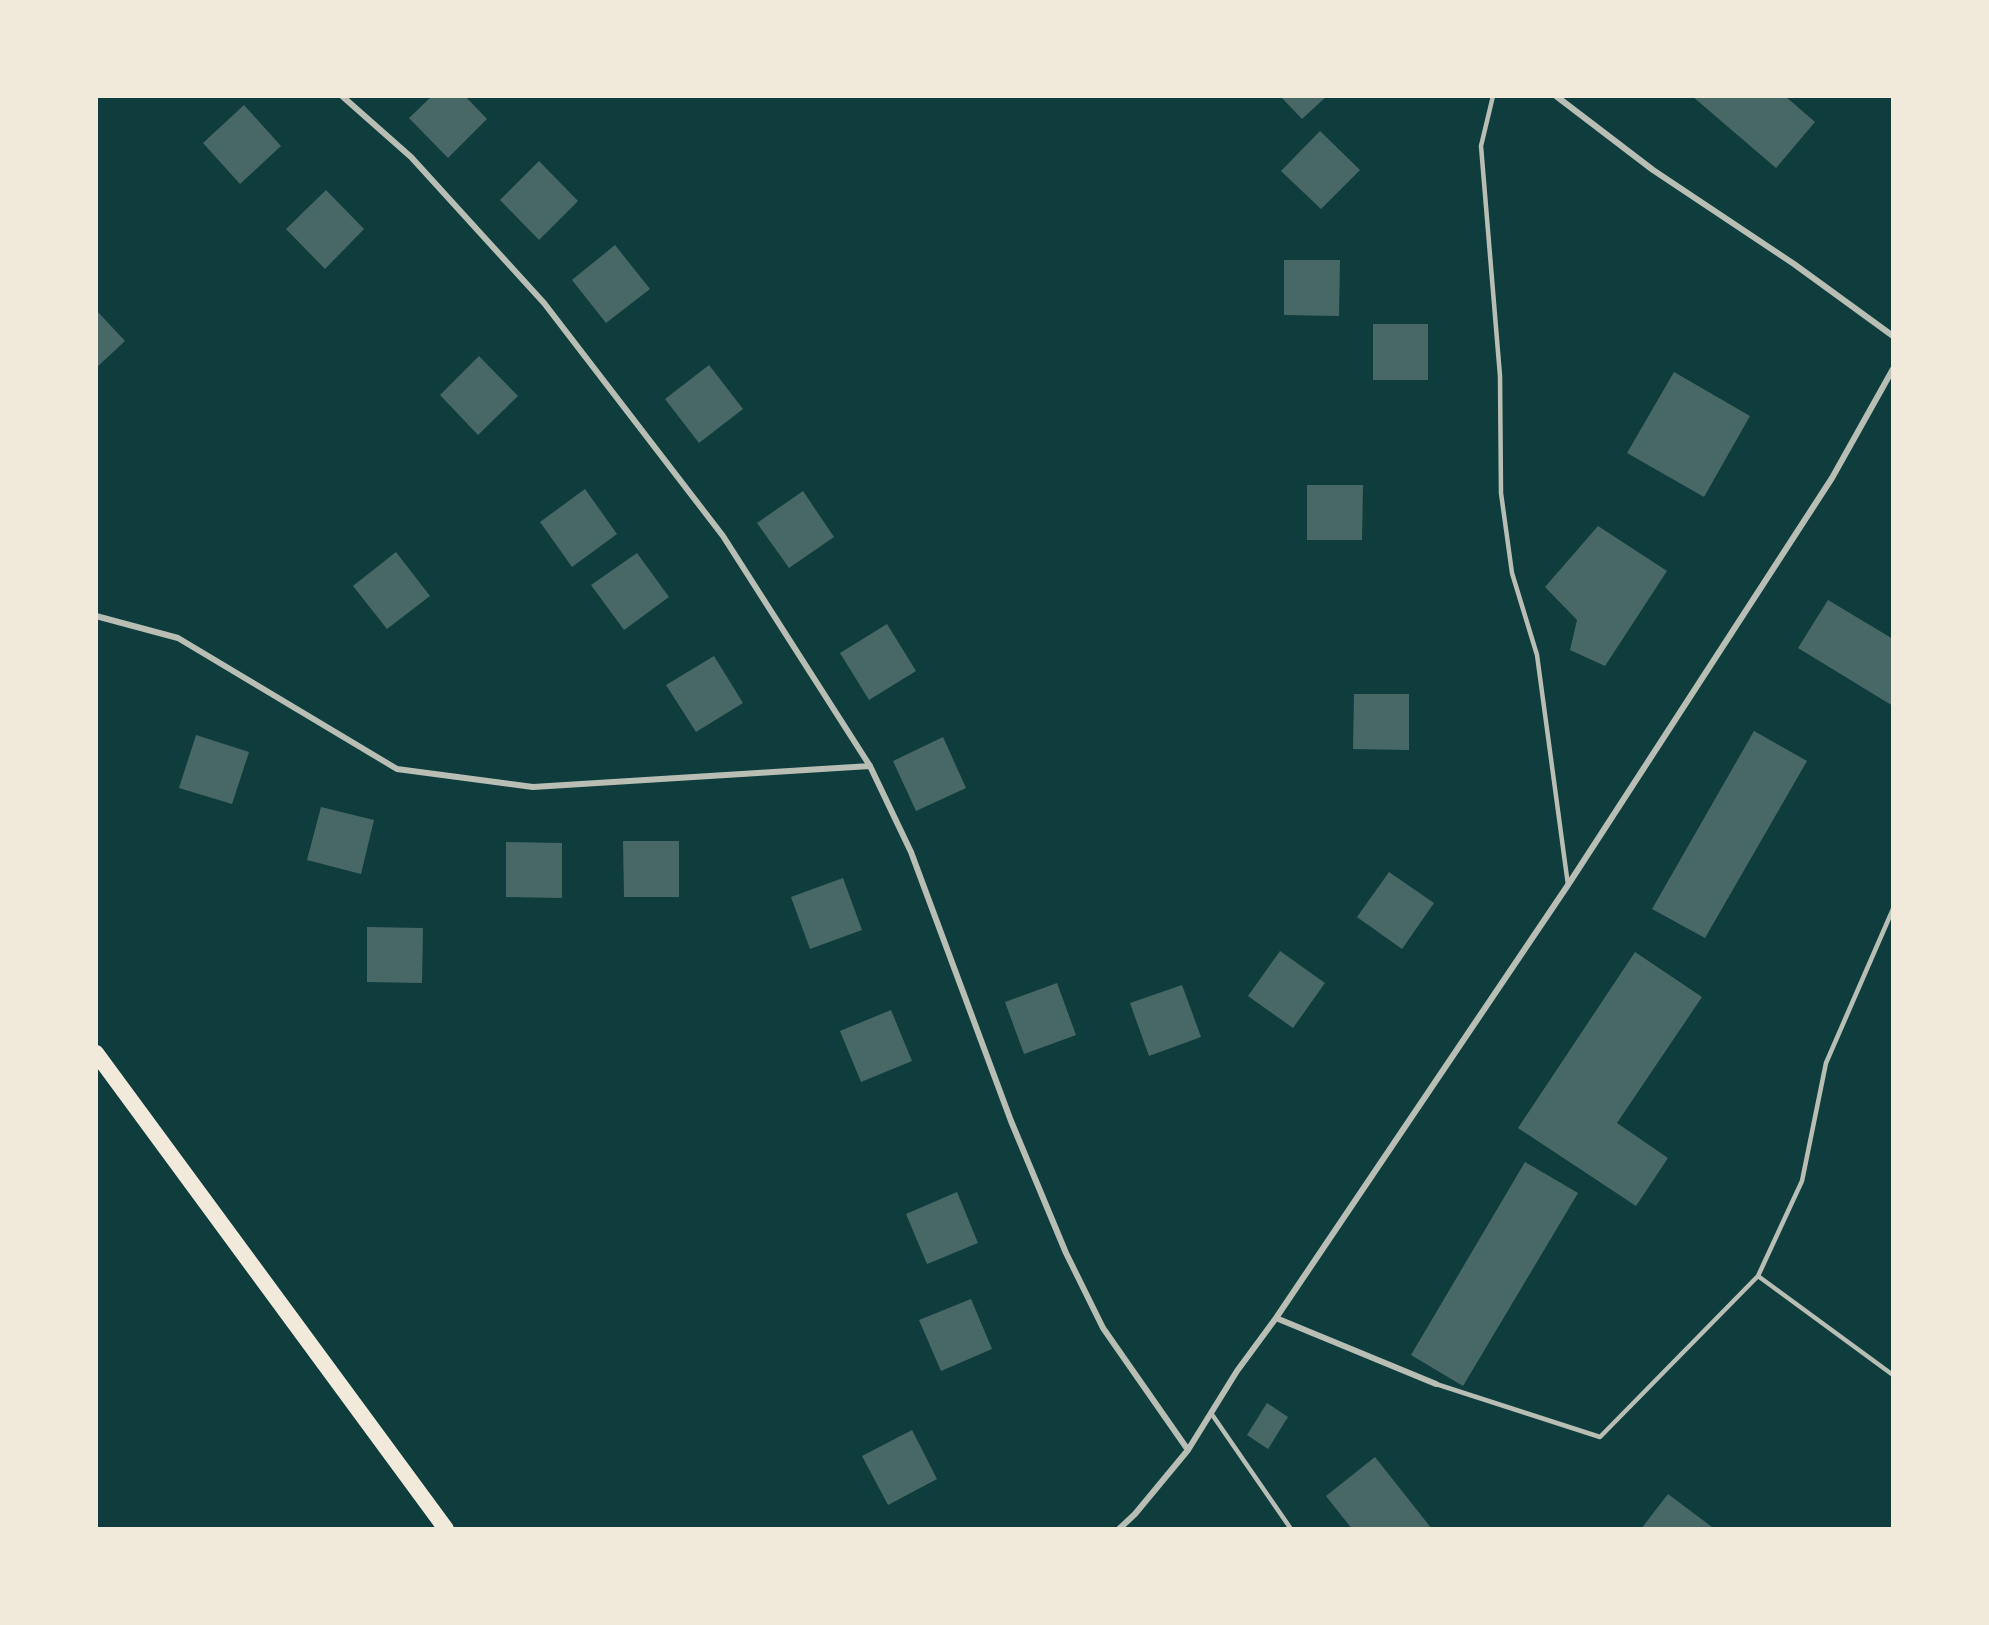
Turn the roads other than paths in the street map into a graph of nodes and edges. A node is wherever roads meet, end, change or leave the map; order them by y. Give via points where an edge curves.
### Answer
1 (342, 96) edge
2 (1492, 96) edge
3 (1556, 96) edge
4 (1893, 336) edge
5 (1893, 369) edge
6 (96, 616) edge
7 (870, 766) junction
8 (1568, 885) junction
9 (1893, 909) edge
10 (96, 1053) edge
11 (1758, 1276) junction
12 (1276, 1318) junction
13 (1893, 1375) edge
14 (1436, 1384) joint
15 (1211, 1413) junction
16 (1188, 1450) junction
17 (446, 1529) edge
18 (1119, 1529) edge
19 (1292, 1529) edge

1 - 7 street via 411,157 544,303 723,536
2 - 8 lane via 1481,146 1500,376 1501,493 1512,573 1537,655
3 - 4 street via 1653,170
5 - 8 street via 1832,478
6 - 7 street via 178,638 397,769 532,787
7 - 16 street via 911,852 1011,1121 1066,1253 1103,1328
8 - 12 street
9 - 11 lane via 1826,1063 1802,1181
10 - 17 highway
11 - 13 lane
11 - 14 lane via 1600,1437
12 - 14 street
12 - 15 street
15 - 16 street
15 - 19 lane
16 - 18 street

